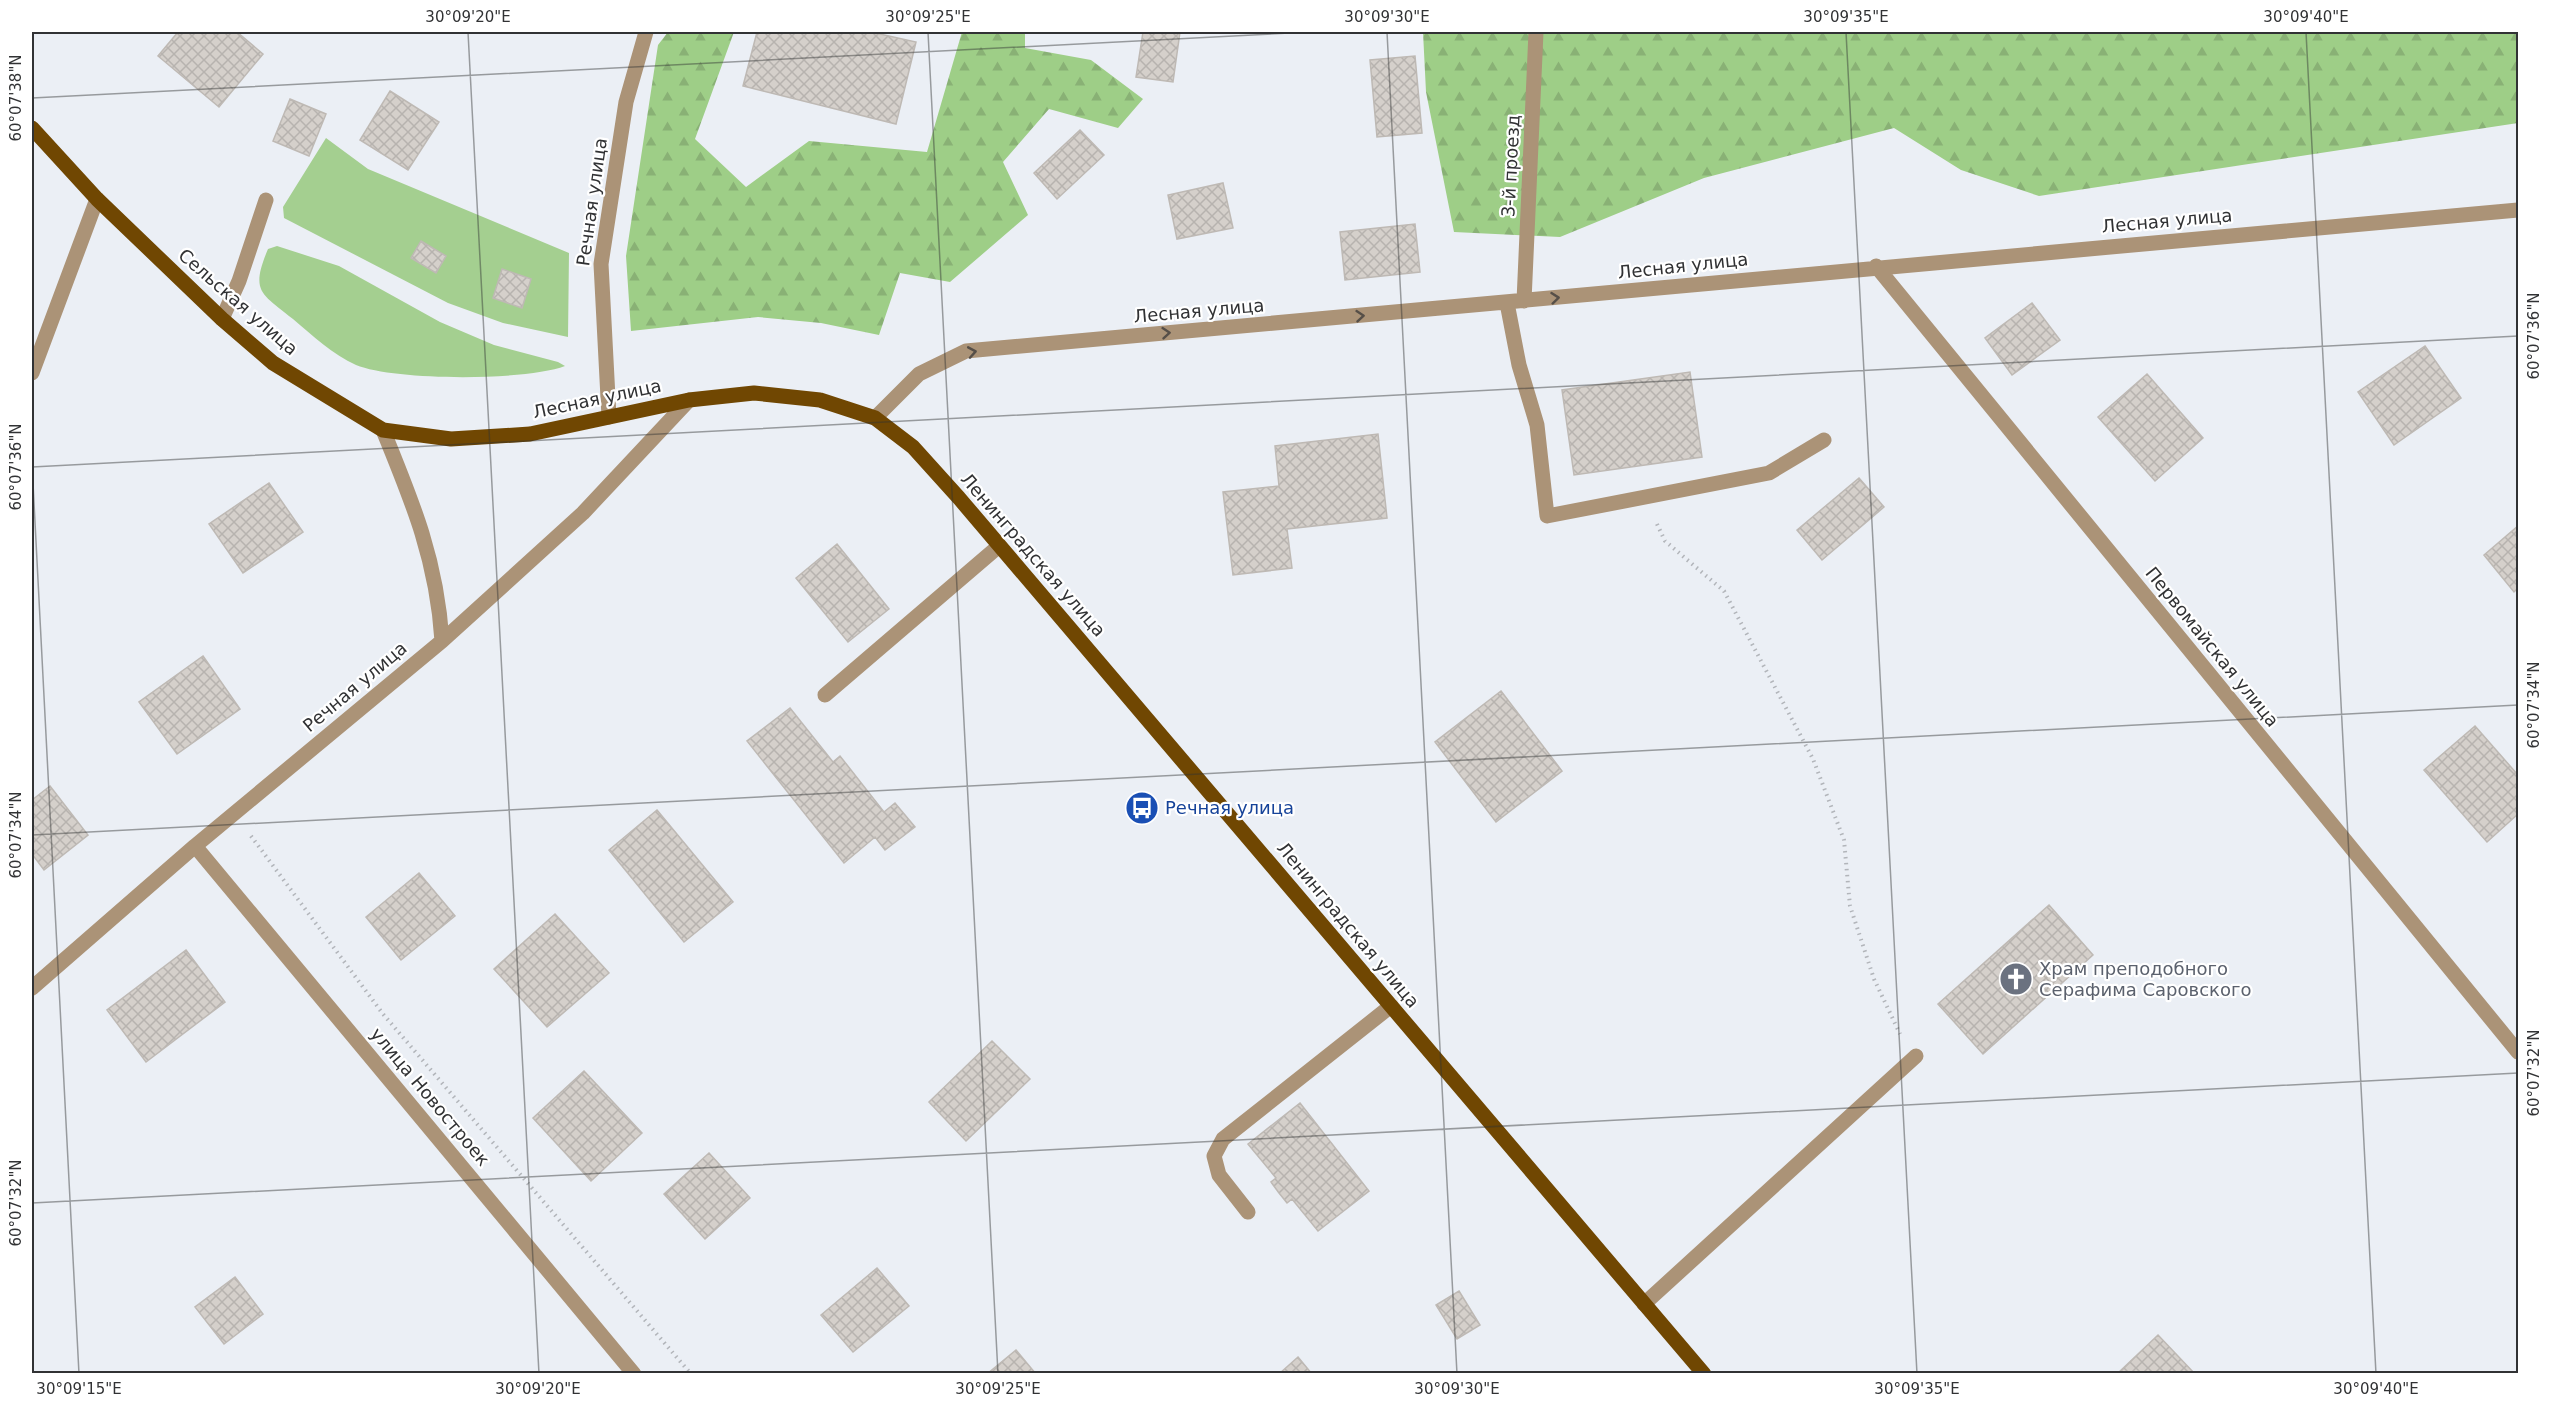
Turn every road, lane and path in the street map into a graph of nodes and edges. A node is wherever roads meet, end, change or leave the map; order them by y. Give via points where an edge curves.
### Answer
1 (646, 32) edge
2 (1536, 32) edge
3 (32, 128) edge
4 (97, 199) junction
5 (266, 200) dead end
6 (2518, 210) edge
7 (1876, 266) junction
8 (1524, 302) junction
9 (1507, 303) junction
10 (222, 319) junction
11 (32, 373) edge
12 (689, 400) junction
13 (820, 400) joint
14 (609, 417) junction
15 (875, 418) junction
16 (383, 430) junction
17 (1824, 440) dead end
18 (1644, 497) junction
19 (999, 546) junction
20 (442, 640) junction
21 (825, 695) dead end
22 (235, 813) junction
23 (195, 846) junction
24 (32, 988) edge
25 (1390, 1006) junction
26 (2518, 1052) edge
27 (1916, 1056) joint
28 (1248, 1212) dead end
29 (1644, 1304) junction
30 (634, 1374) edge
31 (691, 1374) edge
32 (1704, 1374) edge

1 - 14 street, Речная улица via 626,102 601,264
2 - 8 street, 3-й проезд
3 - 4 main road, Сельская улица
4 - 10 main road, Сельская улица
4 - 11 street
5 - 10 street
6 - 7 street, Лесная улица
8 -> 7 street, Лесная улица
7 - 26 street, Первомайская улица
8 - 9 street, Лесная улица
15 -> 9 street, Лесная улица via 919,374 966,351
9 - 18 street via 1519,365 1537,425 1547,516
10 - 16 main road, Сельская улица via 273,363
12 - 13 main road, Лесная улица via 754,393
12 - 14 main road, Лесная улица
12 - 20 street, Речная улица via 583,513
13 - 15 main road, Ленинградская улица
14 - 16 main road, Лесная улица via 530,434 451,439
15 - 19 main road, Ленинградская улица via 913,447
16 - 20 street via 426,540 440,599
17 - 18 street via 1769,473
18 - 27 path via 1665,541 1724,591 1813,759 1844,840 1850,906 1874,979 1895,1028
19 - 21 street
19 - 25 main road, Ленинградская улица
20 - 22 street, Речная улица
22 - 23 street, Речная улица
22 - 31 path via 383,1014
23 - 24 street, Речная улица
23 - 30 street, улица Новостроек
25 - 28 street via 1223,1138 1214,1156 1219,1175
25 - 29 main road, Ленинградская улица
27 - 29 street
29 - 32 main road, Ленинградская улица

